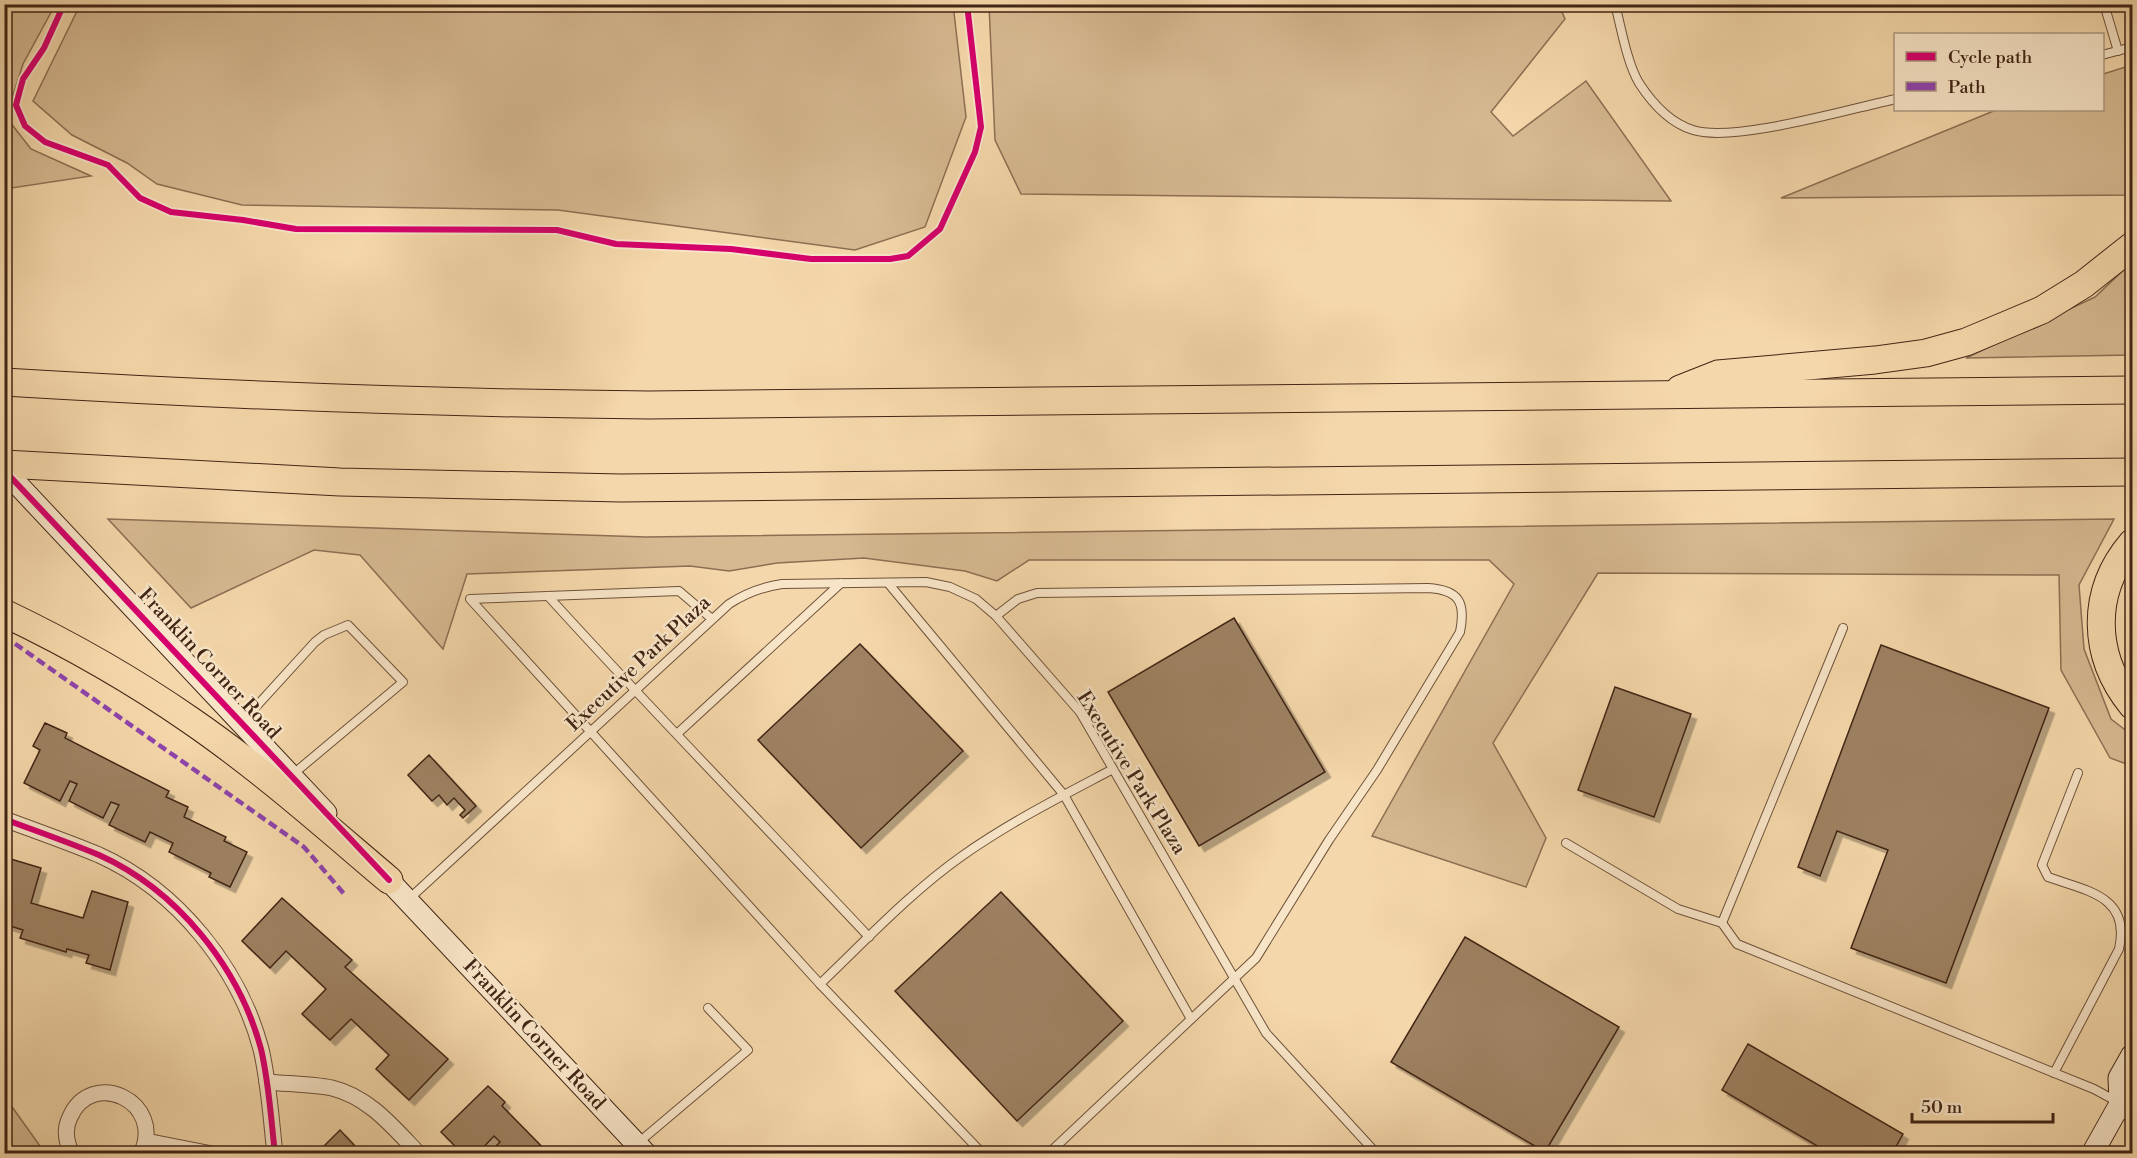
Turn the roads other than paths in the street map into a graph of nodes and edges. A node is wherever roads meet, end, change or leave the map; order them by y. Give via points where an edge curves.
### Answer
1 (1614, 4) edge
2 (2103, 4) edge
3 (2133, 47) edge
4 (2118, 51) junction
5 (2104, 55) edge
6 (1894, 99) edge
7 (2133, 246) edge
8 (4, 382) edge
9 (2133, 390) edge
10 (1665, 395) junction
11 (4, 464) edge
12 (4, 470) edge
13 (2133, 472) edge
14 (2133, 543) edge
15 (841, 583) junction
16 (888, 583) junction
17 (548, 596) junction
18 (4, 613) edge
19 (996, 616) junction
20 (712, 619) junction
21 (1843, 628) dead end
22 (634, 691) junction
23 (2133, 705) edge
24 (241, 723) junction
25 (590, 732) junction
26 (678, 733) junction
27 (1113, 769) junction
28 (2078, 773) dead end
29 (291, 776) junction
30 (1064, 795) junction
31 (4, 819) edge
32 (1566, 843) dead end
33 (389, 880) junction
34 (408, 900) junction
35 (1722, 922) junction
36 (869, 937) junction
37 (1235, 978) junction
38 (820, 984) junction
39 (708, 1008) dead end
40 (1191, 1019) junction
41 (2133, 1055) edge
42 (2054, 1073) junction
43 (267, 1082) junction
44 (2128, 1105) edge
45 (144, 1147) edge
46 (641, 1149) edge
47 (72, 1154) edge
48 (212, 1154) edge
49 (275, 1154) edge
50 (419, 1154) edge
51 (983, 1154) edge
52 (1048, 1154) edge
53 (1377, 1154) edge
54 (2092, 1154) edge

1 - 6 lane via 1638,80 1653,104 1692,130 1714,134 1742,132
2 - 4 lane
3 - 4 lane
4 - 5 lane
7 - 10 highway via 2042,310 1966,342 1926,353 1875,360 1718,374
8 - 10 highway via 218,395 649,405
9 - 10 highway
11 - 13 highway via 340,482 621,488
12 - 24 street, Franklin Corner Road
14 - 23 highway via 2110,577 2100,621 2110,671
15 - 16 lane, Executive Park Plaza
15 - 20 lane, Executive Park Plaza via 760,587 729,604
15 - 26 lane
16 - 19 lane, Executive Park Plaza via 926,582 950,587 976,599
16 - 30 lane
17 - 20 lane via 679,591
17 - 22 lane
17 - 25 lane via 470,599
18 - 33 highway via 53,636 192,721
19 - 27 lane, Executive Park Plaza via 1080,712
19 - 37 lane via 1018,599 1037,593 1428,588 1444,589 1457,597 1463,614 1460,632 1256,958
20 - 22 lane, Executive Park Plaza
21 - 35 lane
22 - 25 lane, Executive Park Plaza
22 - 26 lane
24 - 29 street, Franklin Corner Road
24 - 29 lane via 315,642 348,625 403,682
25 - 34 lane, Executive Park Plaza
25 - 38 lane
26 - 36 lane
27 - 30 lane
27 - 37 lane, Executive Park Plaza
28 - 42 lane via 2042,865 2048,877 2102,897 2114,907 2121,919 2122,936 2119,949
29 - 33 street, Franklin Corner Road
30 - 36 lane via 962,856
30 - 40 lane
31 - 43 street via 99,856 132,874 192,925 232,980 248,1014
32 - 35 lane via 1678,909
33 - 34 street, Franklin Corner Road
34 - 46 street, Franklin Corner Road
35 - 42 lane via 1737,944
36 - 38 lane
37 - 40 lane
37 - 53 lane, Executive Park Plaza via 1266,1033
38 - 51 lane
39 - 46 lane via 748,1050
40 - 52 lane
41 - 44 street via 2119,1078
42 - 44 lane
43 - 49 street
43 - 50 street via 331,1088 352,1095 373,1108
44 - 54 street
45 - 47 street via 147,1127 134,1103 122,1095 100,1094 81,1101 73,1110 66,1139
45 - 48 street

